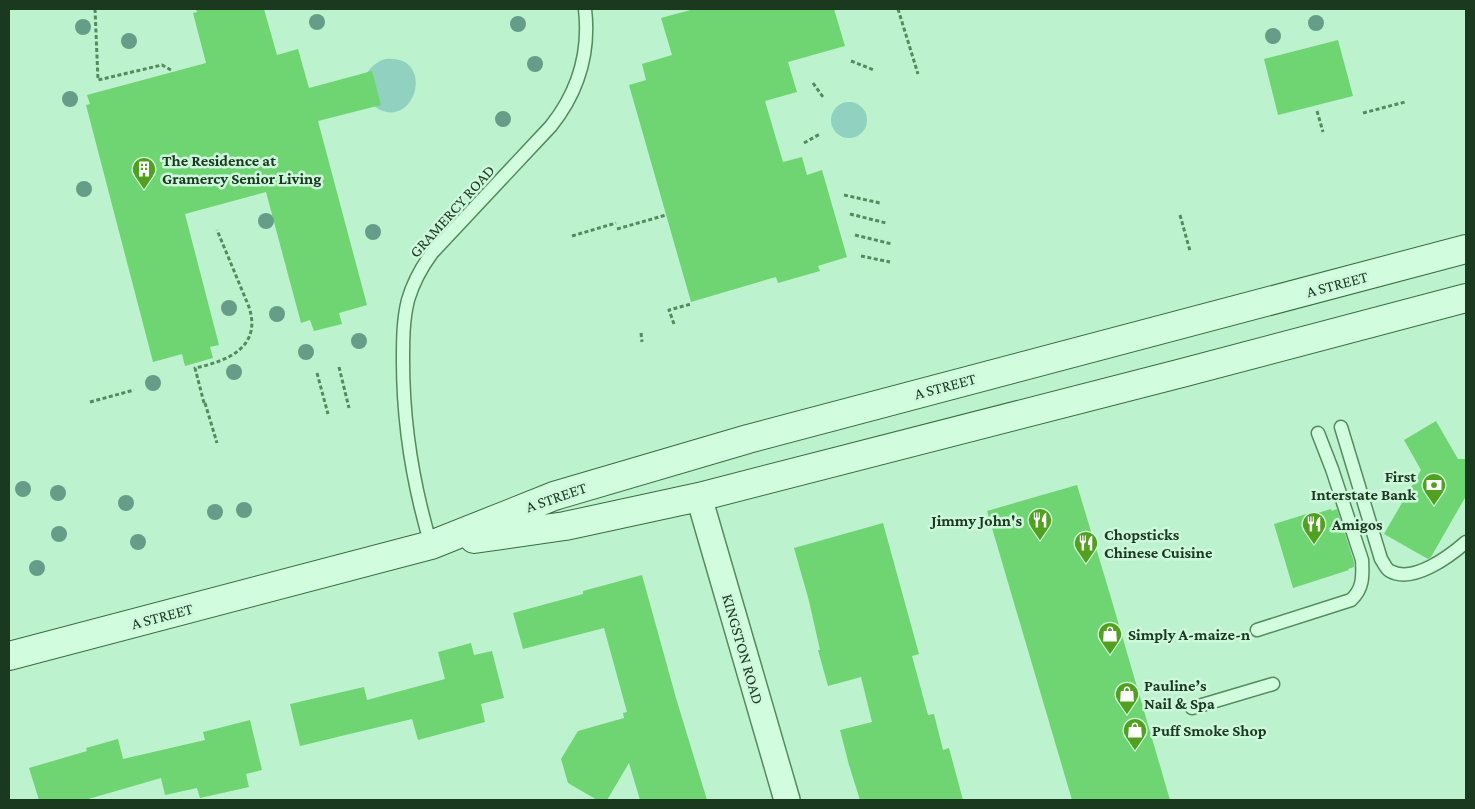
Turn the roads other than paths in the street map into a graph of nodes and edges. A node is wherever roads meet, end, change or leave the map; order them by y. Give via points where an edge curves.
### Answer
1 (585, 9) edge
2 (1466, 249) edge
3 (1466, 298) edge
4 (1341, 427) dead end
5 (1318, 433) dead end
6 (699, 497) junction
7 (1466, 542) edge
8 (431, 545) junction
9 (1257, 630) dead end
10 (9, 656) edge
11 (1273, 684) dead end
12 (1192, 708) dead end
13 (788, 800) edge

1 - 8 lane, GRAMERCY ROAD via 586,48 579,76 566,106 432,253 409,295 403,325 402,392 416,492
2 - 8 main road, A STREET via 748,438 554,496
3 - 6 main road, A STREET
4 - 7 lane via 1381,559 1388,570 1398,574 1417,572 1436,565
5 - 9 lane via 1362,560 1361,588 1351,600
6 - 8 main road, A STREET via 565,526
6 - 13 street, KINGSTON ROAD
8 - 10 main road, A STREET
11 - 12 lane

